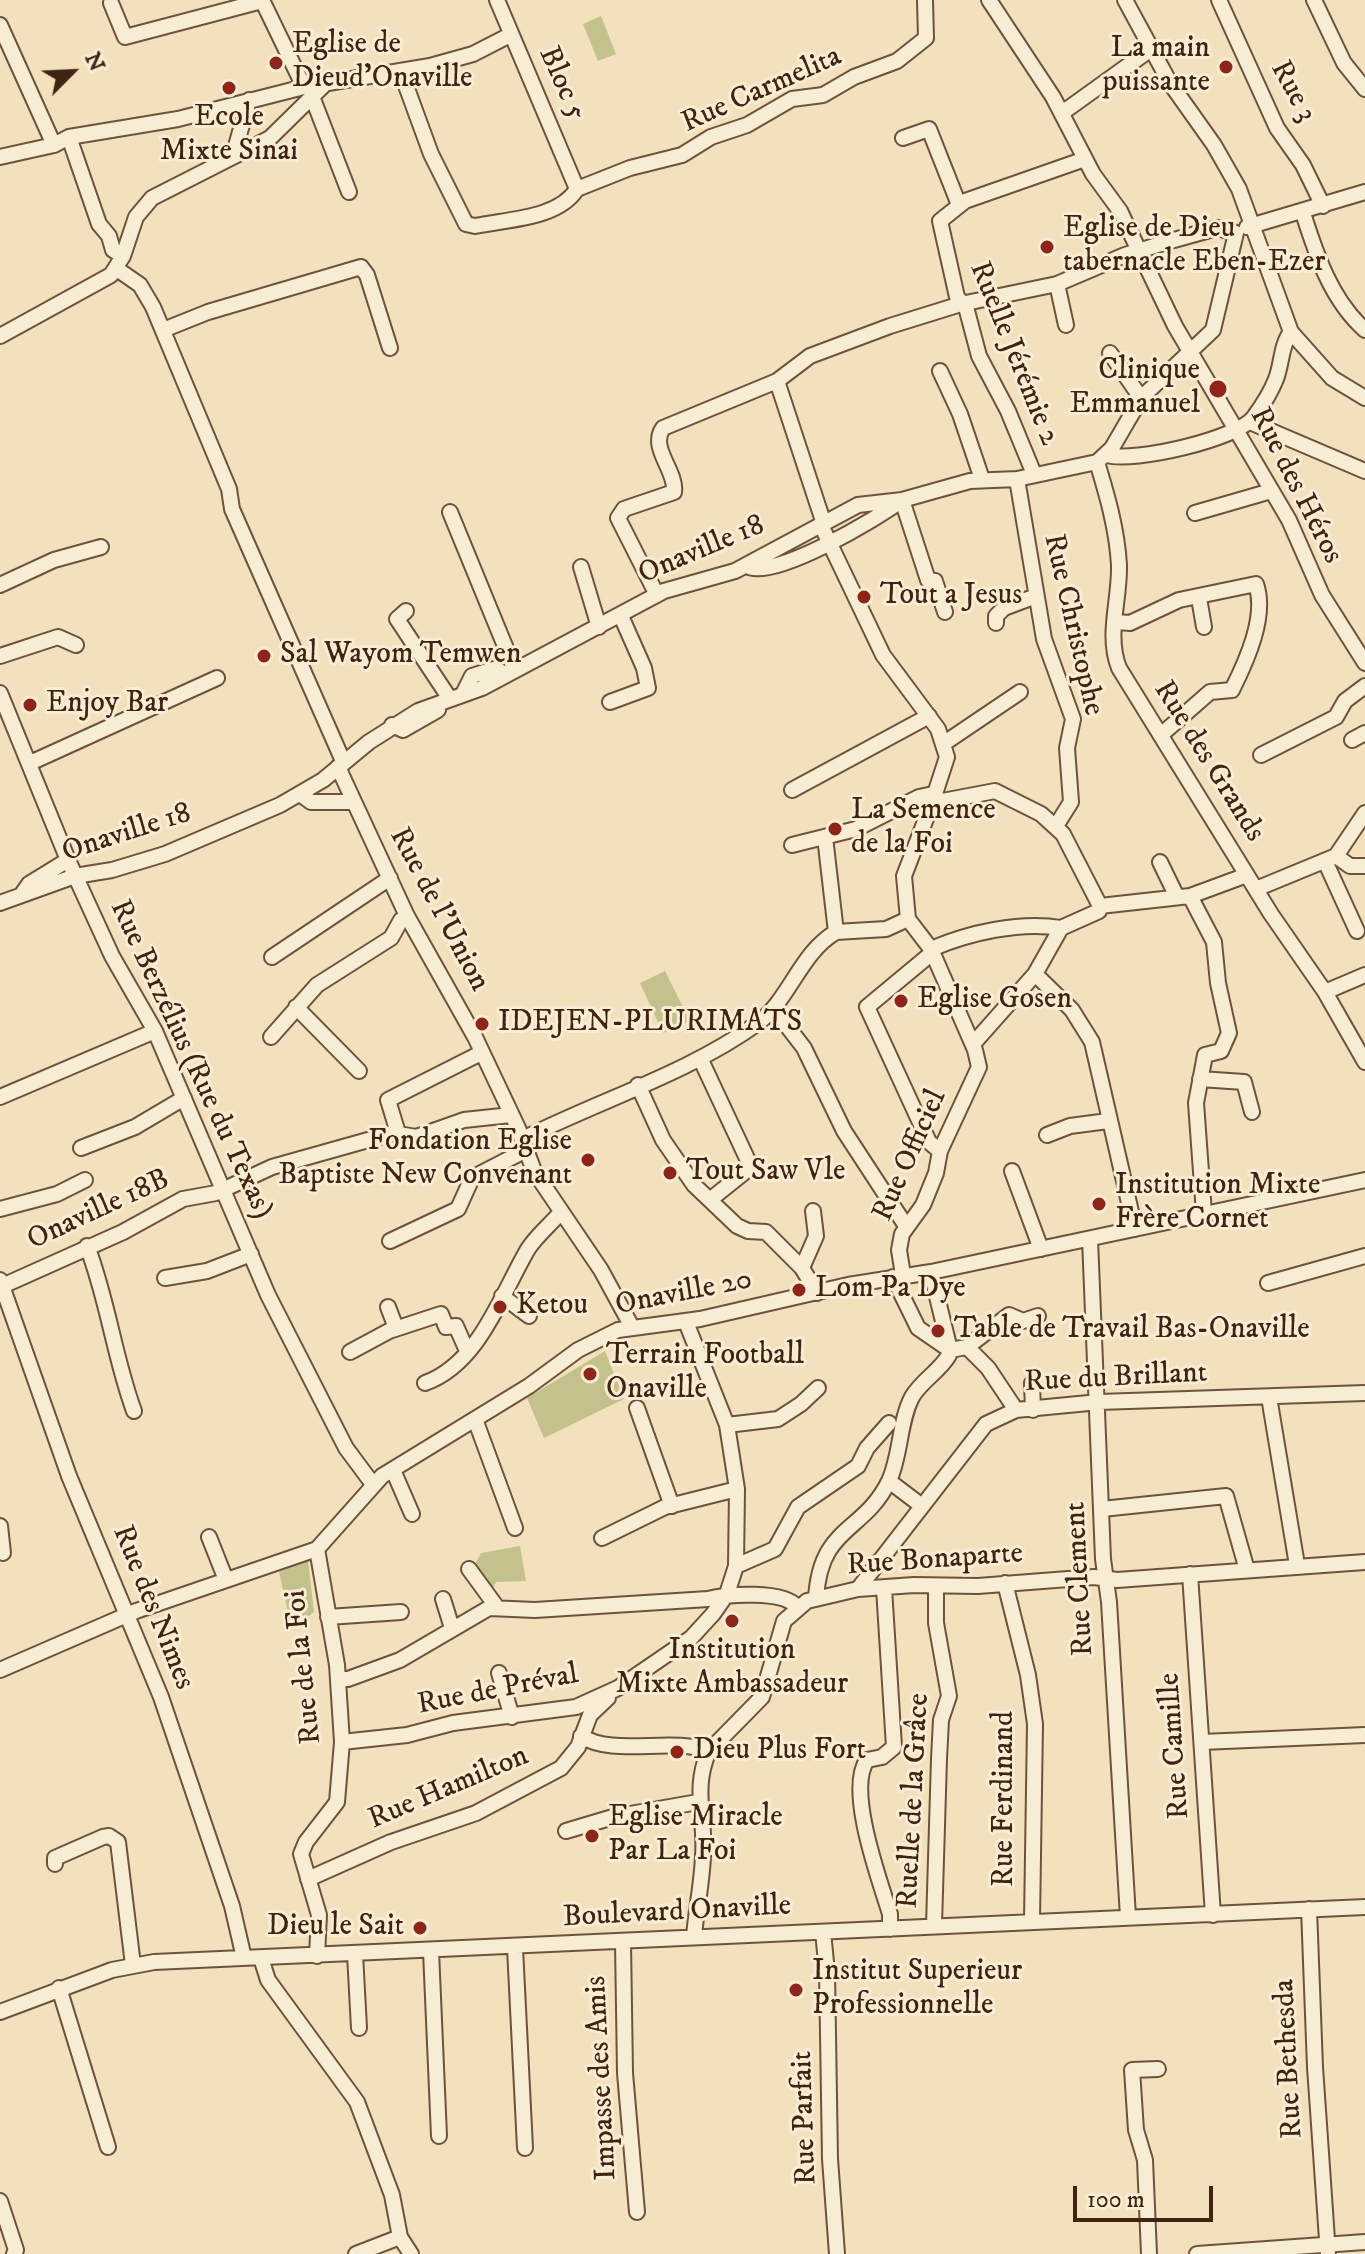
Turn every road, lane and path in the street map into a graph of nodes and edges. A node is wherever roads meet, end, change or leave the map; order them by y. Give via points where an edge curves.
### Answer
1 (497, 0) edge
2 (925, 0) edge
3 (989, 0) edge
4 (1125, 0) edge
5 (1219, 0) edge
6 (1314, 0) edge
7 (262, 1) edge
8 (111, 3) dead end
9 (0, 25) edge
10 (510, 35) junction
11 (1151, 49) junction
12 (401, 72) junction
13 (1365, 89) edge
14 (308, 93) junction
15 (249, 100) junction
16 (1062, 113) junction
17 (69, 137) junction
18 (903, 138) dead end
19 (54, 145) junction
20 (234, 153) junction
21 (0, 157) edge
22 (1085, 159) junction
23 (577, 189) junction
24 (349, 192) dead end
25 (1365, 192) edge
26 (959, 205) junction
27 (1323, 206) junction
28 (1303, 213) junction
29 (1253, 224) junction
30 (1236, 233) junction
31 (1138, 250) junction
32 (120, 263) junction
33 (1057, 284) junction
34 (961, 304) junction
35 (1066, 325) dead end
36 (163, 330) junction
37 (1365, 330) edge
38 (1291, 332) junction
39 (0, 336) edge
40 (390, 348) dead end
41 (1190, 352) junction
42 (1110, 353) dead end
43 (940, 371) dead end
44 (777, 381) junction
45 (1141, 398) junction
46 (1365, 398) edge
47 (1243, 426) junction
48 (1102, 458) junction
49 (1365, 471) edge
50 (1034, 474) junction
51 (982, 479) junction
52 (1017, 479) junction
53 (1271, 491) junction
54 (902, 500) junction
55 (450, 512) dead end
56 (1195, 513) dead end
57 (822, 525) junction
58 (828, 541) junction
59 (101, 547) dead end
60 (747, 566) junction
61 (581, 567) dead end
62 (0, 585) edge
63 (657, 595) junction
64 (1036, 596) junction
65 (1199, 598) junction
66 (406, 611) dead end
67 (945, 612) dead end
68 (621, 616) junction
69 (1117, 622) junction
70 (996, 623) dead end
71 (599, 627) junction
72 (1204, 627) dead end
73 (76, 645) dead end
74 (0, 656) edge
75 (1365, 663) edge
76 (509, 671) junction
77 (217, 678) dead end
78 (1365, 686) edge
79 (1020, 692) dead end
80 (0, 693) edge
81 (457, 697) junction
82 (610, 702) dead end
83 (438, 710) dead end
84 (929, 716) junction
85 (392, 725) junction
86 (1162, 734) junction
87 (943, 744) junction
88 (1261, 755) dead end
89 (30, 763) junction
90 (341, 764) junction
91 (792, 790) dead end
92 (300, 794) junction
93 (933, 798) junction
94 (353, 802) junction
95 (1365, 813) edge
96 (1056, 826) junction
97 (825, 837) junction
98 (792, 845) dead end
99 (1330, 858) junction
100 (68, 860) junction
101 (1160, 862) dead end
102 (1365, 866) edge
103 (1247, 875) junction
104 (75, 876) junction
105 (390, 878) junction
106 (1256, 889) junction
107 (22, 894) junction
108 (1183, 896) junction
109 (0, 903) edge
110 (1100, 906) junction
111 (407, 916) junction
112 (908, 919) junction
113 (1061, 928) junction
114 (1357, 931) dead end
115 (836, 932) junction
116 (931, 951) junction
117 (272, 957) dead end
118 (1035, 974) junction
119 (1365, 975) edge
120 (1325, 992) junction
121 (296, 1007) junction
122 (774, 1009) junction
123 (155, 1031) junction
124 (271, 1037) dead end
125 (973, 1044) junction
126 (481, 1053) junction
127 (701, 1060) junction
128 (1365, 1062) edge
129 (359, 1071) dead end
130 (1200, 1079) junction
131 (638, 1085) junction
132 (0, 1097) edge
133 (184, 1098) junction
134 (1252, 1112) dead end
135 (511, 1115) junction
136 (1108, 1121) junction
137 (398, 1133) junction
138 (1047, 1135) dead end
139 (524, 1144) junction
140 (81, 1148) dead end
141 (940, 1151) junction
142 (1012, 1171) dead end
143 (85, 1180) dead end
144 (1365, 1180) edge
145 (223, 1190) junction
146 (711, 1199) junction
147 (0, 1209) edge
148 (813, 1211) dead end
149 (561, 1212) junction
150 (1204, 1213) junction
151 (906, 1226) junction
152 (1135, 1229) junction
153 (1090, 1239) junction
154 (390, 1241) dead end
155 (87, 1246) junction
156 (1041, 1249) junction
157 (251, 1254) junction
158 (1365, 1256) edge
159 (802, 1268) junction
160 (931, 1272) junction
161 (898, 1276) junction
162 (165, 1278) dead end
163 (1268, 1283) dead end
164 (1, 1284) edge
165 (817, 1293) junction
166 (502, 1296) junction
167 (388, 1307) dead end
168 (529, 1316) dead end
169 (1038, 1316) dead end
170 (686, 1322) junction
171 (632, 1327) junction
172 (396, 1328) junction
173 (967, 1347) junction
174 (950, 1350) junction
175 (467, 1351) junction
176 (350, 1352) dead end
177 (425, 1383) dead end
178 (1032, 1383) dead end
179 (818, 1388) dead end
180 (1365, 1393) edge
181 (1269, 1397) junction
182 (1099, 1402) junction
183 (637, 1408) dead end
184 (1016, 1410) junction
185 (1033, 1410) junction
186 (134, 1411) dead end
187 (475, 1419) junction
188 (889, 1423) dead end
189 (727, 1425) junction
190 (393, 1470) junction
191 (889, 1481) junction
192 (372, 1483) junction
193 (737, 1489) junction
194 (672, 1506) junction
195 (922, 1506) junction
196 (1102, 1509) junction
197 (412, 1514) dead end
198 (0, 1526) edge
199 (515, 1528) dead end
200 (209, 1537) dead end
201 (602, 1538) dead end
202 (317, 1549) junction
203 (3, 1553) dead end
204 (1365, 1562) edge
205 (1297, 1565) junction
206 (736, 1566) junction
207 (469, 1569) dead end
208 (1247, 1570) junction
209 (1190, 1574) junction
210 (1105, 1579) junction
211 (226, 1580) junction
212 (1005, 1583) junction
213 (936, 1586) junction
214 (884, 1588) junction
215 (858, 1589) junction
216 (727, 1594) junction
217 (443, 1599) dead end
218 (816, 1599) junction
219 (496, 1606) junction
220 (797, 1607) junction
221 (401, 1612) dead end
222 (129, 1614) junction
223 (328, 1617) junction
224 (452, 1628) junction
225 (0, 1670) edge
226 (499, 1673) dead end
227 (338, 1679) junction
228 (618, 1688) joint
229 (512, 1717) junction
230 (583, 1717) junction
231 (1365, 1735) edge
232 (342, 1742) junction
233 (1202, 1742) junction
234 (709, 1751) junction
235 (698, 1802) junction
236 (566, 1831) dead end
237 (55, 1864) dead end
238 (308, 1879) junction
239 (1365, 1907) edge
240 (1309, 1909) junction
241 (1213, 1915) junction
242 (1128, 1917) junction
243 (1032, 1921) junction
244 (934, 1925) junction
245 (890, 1929) junction
246 (823, 1932) junction
247 (694, 1937) junction
248 (623, 1942) junction
249 (515, 1948) junction
250 (431, 1951) junction
251 (355, 1954) junction
252 (317, 1956) junction
253 (244, 1958) junction
254 (261, 1958) junction
255 (133, 1965) junction
256 (59, 1988) junction
257 (0, 2012) edge
258 (359, 2028) dead end
259 (1158, 2069) dead end
260 (439, 2136) dead end
261 (108, 2147) dead end
262 (525, 2148) dead end
263 (0, 2201) edge
264 (637, 2212) dead end
265 (400, 2237) junction
266 (1365, 2242) edge
267 (1328, 2249) edge
268 (14, 2254) edge
269 (356, 2254) edge
270 (411, 2254) edge
271 (837, 2254) edge
272 (1149, 2254) edge
273 (1197, 2254) edge

1 - 10 street, Bloc 5
2 - 23 street, Rue Carmelita via 926,38 897,61 823,95 792,99 682,155
3 - 16 street, Rue des Héros
4 - 11 street
5 - 27 street, Rue 3 via 1277,128
6 - 13 street via 1344,63
7 - 8 street via 125,37
7 - 14 street
9 - 19 street
10 - 12 street via 473,54
10 - 23 street, Bloc 5
11 - 16 street
11 - 29 street via 1214,145
12 - 14 street via 324,85
12 - 23 street via 431,154 466,224 546,211 569,202
14 - 15 street
14 - 20 street via 270,138
14 - 24 street
15 - 17 street via 178,119
15 - 20 street
16 - 22 street, Rue des Héros
17 - 19 street
17 - 32 street, Rue de l'Union via 99,224
18 - 26 street via 929,129
19 - 21 street
20 - 32 street via 152,198 136,217
22 - 26 street
22 - 31 street, Rue des Héros via 1120,211
25 - 27 street
26 - 34 street, Ruelle Jérémie 2 via 940,221 940,232
27 - 28 street
28 - 29 street
28 - 37 street via 1327,277
29 - 30 street
29 - 38 street
30 - 31 street via 1217,228
30 - 41 street via 1217,322
31 - 33 street
31 - 41 street, Rue des Héros
32 - 36 street, Rue de l'Union via 140,285
32 - 39 street via 101,282
33 - 34 street
33 - 35 street
34 - 44 street via 822,350
34 - 50 street, Ruelle Jérémie 2
36 - 40 street via 361,267
36 - 90 street, Rue de l'Union via 229,489 232,509
38 - 46 street via 1332,378
38 - 47 street via 1273,385
41 - 45 street
41 - 47 street, Rue des Héros
42 - 45 street
43 - 51 street
44 - 57 street
44 - 63 street via 675,421 659,433 674,492 624,509 618,518
45 - 48 street
47 - 48 street, Onaville 18 via 1150,453
47 - 49 street
47 - 53 street, Rue des Héros
48 - 50 street, Onaville 18
48 - 69 street, Rue des Grands via 1118,551
50 - 52 street, Onaville 18
51 - 52 street, Onaville 18
51 - 54 street, Onaville 18
52 - 64 street, Rue Christophe
53 - 56 street
53 - 75 street, Rue des Héros via 1311,575
54 - 57 street, Onaville 18 via 858,505
54 - 58 street
54 - 67 street via 928,580 935,581
55 - 76 street
57 - 58 street
57 - 60 street, Onaville 18
58 - 60 street via 791,561
58 - 84 street via 883,655
59 - 62 street via 54,560
60 - 63 street, Onaville 18
61 - 71 street
63 - 68 street, Onaville 18
64 - 70 street via 1004,608
64 - 96 street, Rue Christophe via 1044,639 1073,719 1067,748 1071,802
65 - 69 street via 1179,600 1130,623
65 - 72 street
65 - 86 street via 1256,584 1260,623 1232,690 1210,692
66 - 81 street via 397,619
68 - 71 street, Onaville 18
68 - 82 street via 648,688
69 - 86 street, Rue des Grands via 1111,639 1115,657
71 - 76 street, Onaville 18
73 - 74 street via 58,637
76 - 81 street, Onaville 18
77 - 89 street
78 - 88 street via 1345,701 1336,717
79 - 87 street
80 - 89 street, Rue Berzélius (Rue du Texas)
81 - 85 street, Onaville 18
83 - 85 street via 403,730
84 - 87 street
84 - 91 street
85 - 90 street, Onaville 18
86 - 103 street, Rue des Grands
87 - 93 street via 946,765
89 - 100 street, Rue Berzélius (Rue du Texas)
90 - 92 street, Onaville 18
90 - 94 street, Rue de l'Union
92 - 94 street via 311,802
92 - 104 street, Onaville 18 via 165,854
93 - 96 street via 995,791
93 - 97 street via 919,797 865,825
93 - 112 street via 904,876
94 - 105 street, Rue de l'Union
95 - 99 street
96 - 110 street
97 - 98 street
97 - 115 street
99 - 102 street
99 - 106 street
99 - 114 street
100 - 104 street, Rue Berzélius (Rue du Texas)
100 - 107 street
101 - 108 street
103 - 106 street, Rue des Grands
103 - 108 street
104 - 107 street, Onaville 18
104 - 123 street, Rue Berzélius (Rue du Texas)
105 - 111 street, Rue de l'Union
105 - 117 street
106 - 120 street, Rue des Grands
107 - 109 street, Onaville 18
108 - 110 street
108 - 130 street via 1210,932 1229,1033 1221,1051 1205,1055
110 - 113 street
111 - 121 street via 391,938 330,975
111 - 126 street, Rue de l'Union
112 - 115 street via 886,929
112 - 116 street
113 - 116 street via 1016,928 952,941
113 - 118 street
115 - 122 street via 799,969
116 - 125 street
116 - 141 street via 867,1007 929,1142
118 - 125 street
118 - 136 street via 1072,1010 1092,1042
119 - 120 street
120 - 128 street, Rue des Grands
121 - 124 street
121 - 129 street
122 - 127 street
122 - 151 street via 804,1048 844,1131
123 - 132 street
123 - 133 street, Rue Berzélius (Rue du Texas)
125 - 141 street, Rue Officiel via 979,1067
126 - 135 street, Rue de l'Union
126 - 137 street via 388,1100
127 - 131 street
127 - 146 street via 751,1167
130 - 134 street via 1244,1082
130 - 150 street via 1196,1103
131 - 139 street
131 - 146 street via 663,1140 694,1185
133 - 140 street via 135,1127
133 - 145 street, Rue Berzélius (Rue du Texas)
135 - 137 street, Onaville 18B via 464,1120 416,1137
135 - 139 street, Rue de l'Union
136 - 138 street
136 - 152 street
137 - 145 street, Onaville 18B via 272,1167
139 - 149 street, Rue de l'Union via 534,1171
139 - 154 street via 472,1178 458,1209
141 - 151 street, Rue Officiel via 928,1195
142 - 156 street
143 - 147 street via 57,1194
144 - 150 street, Onaville 20
145 - 155 street, Onaville 18B via 183,1199
145 - 157 street, Rue Berzélius (Rue du Texas)
146 - 159 street via 737,1226 766,1232
148 - 159 street via 816,1236
149 - 166 street via 528,1248
149 - 171 street, Rue de l'Union
150 - 152 street, Onaville 20
151 - 161 street, Rue Officiel
152 - 153 street, Onaville 20
153 - 156 street, Onaville 20
153 - 182 street, Rue Clement
155 - 164 street, Onaville 18B
155 - 186 street
156 - 160 street, Onaville 20
157 - 162 street via 207,1271
157 - 192 street, Rue Berzélius (Rue du Texas) via 317,1394
158 - 163 street
159 - 165 street
160 - 161 street, Onaville 20
160 - 174 street
161 - 165 street, Onaville 20
161 - 174 street via 918,1328
164 - 222 street, Rue des Nimes via 69,1476
165 - 170 street, Onaville 20
166 - 168 street
166 - 175 street
167 - 172 street
169 - 173 street via 1023,1321 1009,1315
170 - 171 street, Onaville 20
170 - 189 street, Rue de Préval
171 - 187 street, Onaville 20 via 578,1350
172 - 175 street via 441,1314 446,1327 456,1326
172 - 176 street
173 - 174 street
173 - 184 street
174 - 191 street via 911,1398
175 - 177 street via 446,1374
178 - 185 street
179 - 189 street via 778,1419
180 - 181 street, Rue du Brillant
181 - 182 street, Rue du Brillant
181 - 205 street
182 - 185 street, Rue du Brillant
182 - 196 street, Rue Clement
183 - 194 street
184 - 185 street, Rue du Brillant
184 - 195 street, Rue du Brillant via 986,1424
187 - 190 street, Onaville 20
187 - 199 street
188 - 206 street via 858,1466 798,1507 775,1549
189 - 193 street, Rue de Préval
190 - 192 street, Onaville 20
190 - 197 street
191 - 195 street
191 - 218 street via 824,1554
192 - 202 street, Onaville 20
193 - 194 street
193 - 206 street, Rue de Préval
194 - 201 street
195 - 215 street, Rue du Brillant
196 - 208 street via 1226,1496
196 - 210 street, Rue Clement
198 - 203 street
200 - 211 street
202 - 211 street, Onaville 20
202 - 223 street, Rue de la Foi
204 - 205 street, Rue Bonaparte
205 - 208 street, Rue Bonaparte
206 - 216 street, Rue de Préval
207 - 219 street
208 - 209 street, Rue Bonaparte
209 - 210 street, Rue Bonaparte
209 - 233 street, Rue Camille
210 - 212 street, Rue Bonaparte
210 - 242 street, Rue Clement
211 - 222 street, Onaville 20
212 - 213 street, Rue Bonaparte
212 - 243 street, Rue Ferdinand via 1035,1724
213 - 214 street, Rue Bonaparte
213 - 244 street, Ruelle de la Grâce via 936,1623 949,1696 941,1720
214 - 215 street, Rue Bonaparte
214 - 245 street via 894,1747 889,1754 867,1760 861,1771 866,1826
215 - 218 street, Rue Bonaparte
216 - 219 street via 535,1610
216 - 220 street via 785,1598
216 - 228 street, Rue de Préval via 691,1638
217 - 224 street
218 - 220 street, Rue Bonaparte
219 - 224 street
220 - 234 street via 784,1621 762,1697
221 - 223 street
222 - 225 street, Onaville 20
222 - 253 street, Rue des Nimes via 232,1906
223 - 227 street, Rue de la Foi
224 - 227 street via 400,1660
226 - 229 street
227 - 232 street, Rue de la Foi
228 - 230 street, Rue Hamilton
229 - 230 street, Rue de Préval
229 - 232 street, Rue de Préval
230 - 234 street via 605,1745
230 - 238 street, Rue Hamilton via 568,1762 484,1809
231 - 233 street
232 - 238 street, Rue de la Foi via 337,1802 302,1847
233 - 241 street, Rue Camille
234 - 235 street
235 - 236 street
235 - 247 street via 703,1858
237 - 255 street via 55,1858 103,1837 118,1842
238 - 252 street, Rue de la Foi via 319,1915
239 - 240 street, Boulevard Onaville
240 - 241 street, Boulevard Onaville
240 - 267 street, Rue Bethesda
241 - 242 street, Boulevard Onaville
242 - 243 street, Boulevard Onaville
243 - 244 street, Boulevard Onaville
244 - 245 street, Boulevard Onaville
245 - 246 street, Boulevard Onaville
246 - 247 street, Boulevard Onaville
246 - 271 street, Rue Parfait
247 - 248 street, Boulevard Onaville
248 - 249 street, Boulevard Onaville
248 - 264 street, Impasse des Amis via 625,2073
249 - 250 street, Boulevard Onaville
249 - 262 street
250 - 251 street, Boulevard Onaville
250 - 260 street
251 - 252 street, Boulevard Onaville
251 - 258 street
252 - 254 street, Boulevard Onaville
253 - 254 street, Boulevard Onaville
253 - 255 street, Boulevard Onaville
254 - 265 street via 268,1980 357,2102 392,2195
255 - 256 street, Boulevard Onaville
256 - 257 street, Boulevard Onaville
256 - 261 street
259 - 272 street via 1132,2070 1136,2130 1145,2160
263 - 268 street
265 - 269 street
265 - 270 street
266 - 267 street
267 - 273 street

